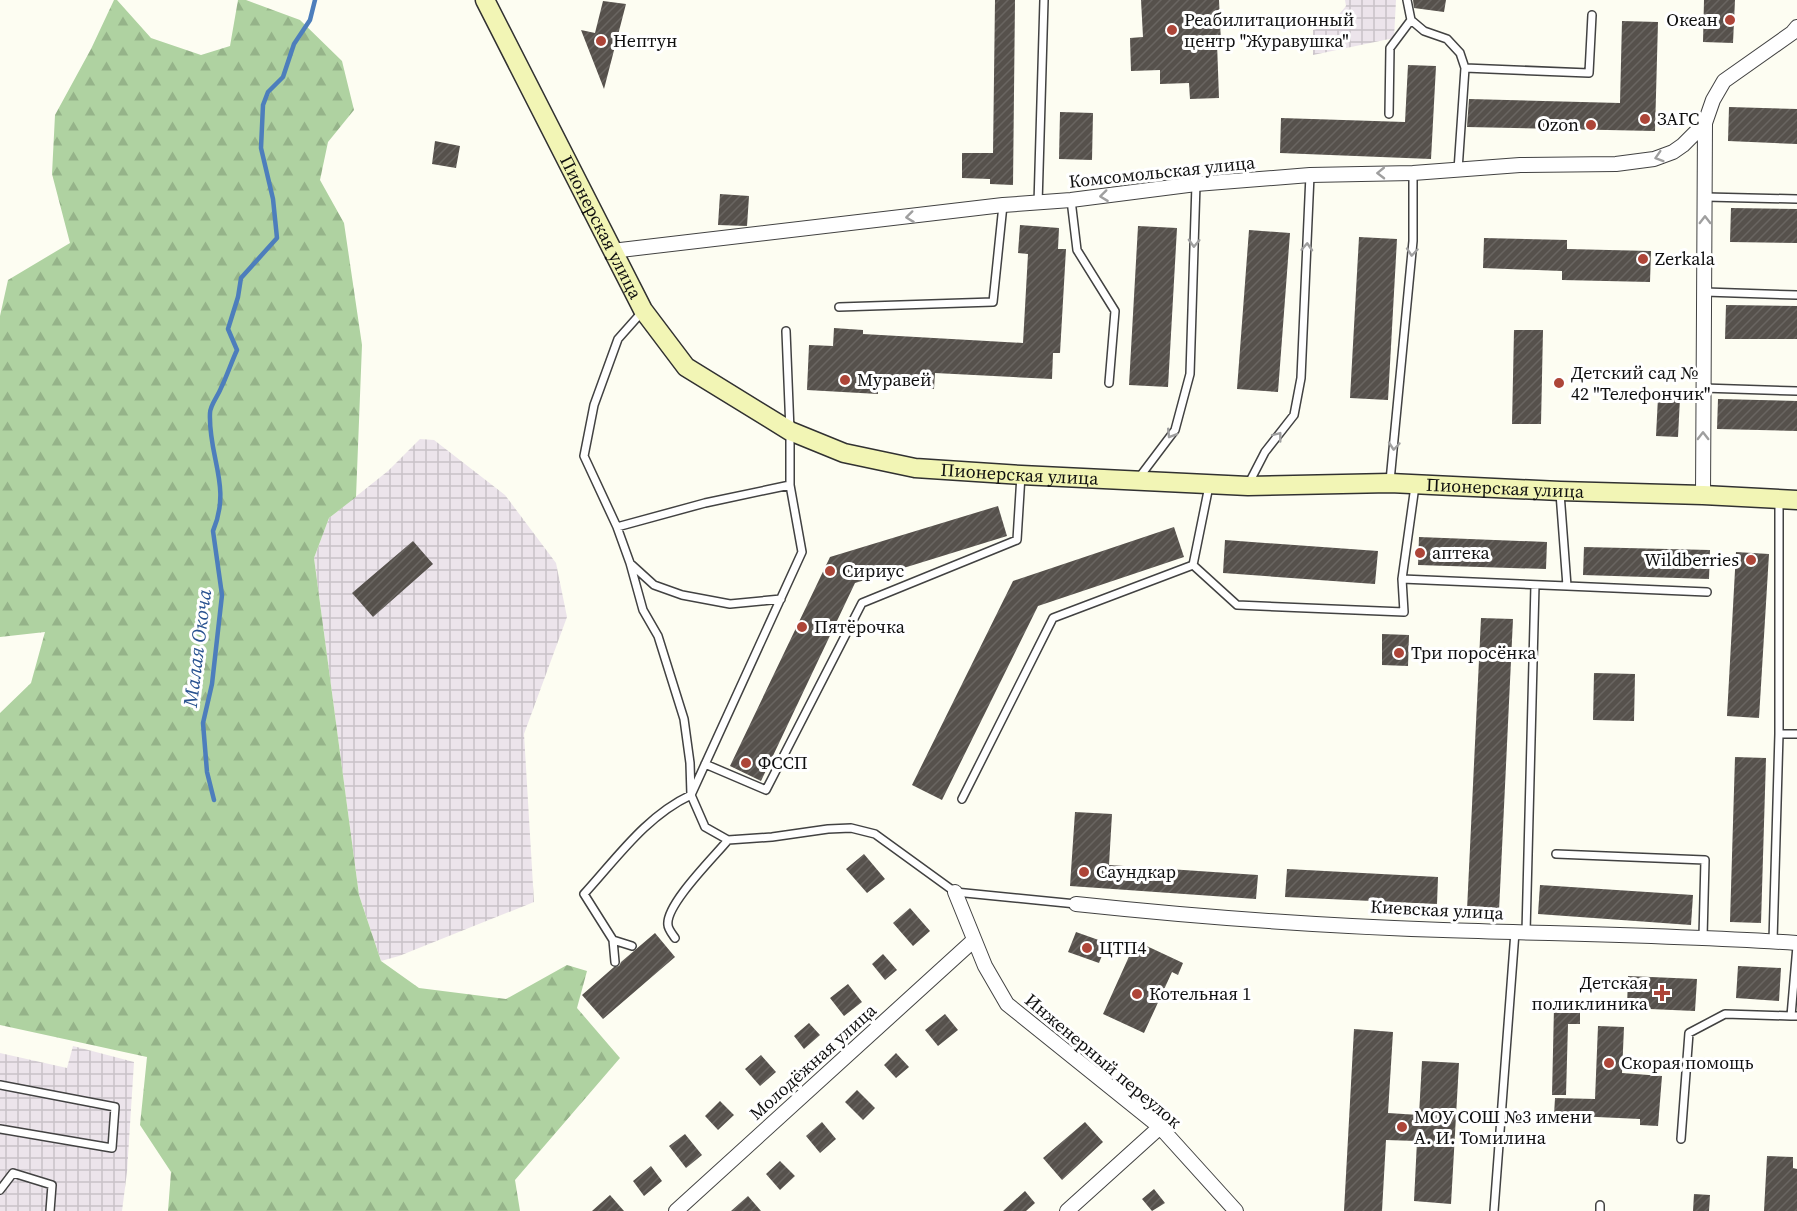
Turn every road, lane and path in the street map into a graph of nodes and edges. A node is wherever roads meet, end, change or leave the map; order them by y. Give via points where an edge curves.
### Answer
1 (485, 0) edge
2 (1044, 0) edge
3 (1407, 0) edge
4 (1592, 15) dead end
5 (1411, 20) junction
6 (1797, 27) edge
7 (1465, 68) junction
8 (1389, 114) dead end
9 (1706, 123) junction
10 (1458, 170) junction
11 (1413, 173) junction
12 (1311, 175) junction
13 (1196, 184) junction
14 (1706, 197) junction
15 (1797, 199) edge
16 (1071, 200) junction
17 (1038, 204) junction
18 (1003, 205) junction
19 (612, 251) junction
20 (1705, 292) junction
21 (1797, 296) edge
22 (839, 307) dead end
23 (643, 310) junction
24 (786, 331) dead end
25 (1109, 383) dead end
26 (1703, 388) junction
27 (1797, 391) edge
28 (790, 431) junction
29 (1021, 475) junction
30 (1137, 481) junction
31 (1390, 483) junction
32 (1209, 484) junction
33 (790, 485) junction
34 (1415, 485) junction
35 (1248, 486) junction
36 (1560, 491) junction
37 (1703, 495) junction
38 (1788, 500) edge
39 (617, 527) junction
40 (630, 563) junction
41 (1193, 565) junction
42 (1402, 579) junction
43 (1535, 585) junction
44 (1567, 586) junction
45 (1707, 592) dead end
46 (781, 599) junction
47 (1779, 734) junction
48 (1797, 734) edge
49 (705, 765) junction
50 (691, 795) junction
51 (962, 799) dead end
52 (728, 840) junction
53 (1556, 854) dead end
54 (955, 892) junction
55 (1076, 904) joint
56 (1521, 932) junction
57 (1702, 937) junction
58 (675, 938) dead end
59 (613, 940) junction
60 (974, 940) junction
61 (1773, 941) junction
62 (1797, 944) edge
63 (632, 946) dead end
64 (615, 962) dead end
65 (1794, 1016) edge
66 (0, 1084) edge
67 (1160, 1127) junction
68 (0, 1128) edge
69 (1681, 1139) dead end
70 (0, 1190) edge
71 (50, 1211) edge
72 (676, 1211) edge
73 (1067, 1211) edge
74 (1236, 1211) edge
75 (1494, 1211) edge

1 - 19 main road, Пионерская улица
2 - 17 lane
3 - 5 lane
4 - 7 lane via 1589,73
5 - 7 lane via 1424,31 1447,39 1460,53
5 - 8 lane via 1390,48
6 - 9 street via 1725,81 1713,100
7 - 10 lane
9 -> 10 street, Комсомольская улица via 1673,152 1654,159
9 - 14 street
10 - 11 street, Комсомольская улица
11 -> 12 street, Комсомольская улица
11 -> 31 lane via 1413,241
12 - 13 street, Комсомольская улица
35 -> 12 lane via 1265,452 1294,415 1301,378
13 -> 16 street, Комсомольская улица
13 -> 30 lane via 1190,374 1175,430
14 - 15 lane
20 -> 14 street
16 - 17 street, Комсомольская улица
16 - 25 lane via 1077,250 1115,311
17 - 18 street, Комсомольская улица
18 -> 19 street, Комсомольская улица
18 - 22 lane via 993,302
19 - 23 main road, Пионерская улица
20 - 21 lane
20 - 26 street
23 - 28 main road, Пионерская улица via 686,367
23 - 39 lane via 618,339 594,405 584,456
24 - 28 lane
26 - 27 lane
37 -> 26 street
28 - 29 main road, Пионерская улица via 844,453 915,468
28 - 33 lane
29 - 30 main road, Пионерская улица
29 - 49 lane via 1017,540 862,603 766,790
30 - 32 main road, Пионерская улица
31 - 34 main road, Пионерская улица
31 - 35 main road, Пионерская улица
32 - 35 main road, Пионерская улица
32 - 41 lane
33 - 39 lane
33 - 46 lane via 802,552
34 - 36 main road, Пионерская улица
34 - 42 lane
36 - 37 main road, Пионерская улица
36 - 44 lane
37 - 38 main road, Пионерская улица
38 - 47 lane
39 - 40 lane
40 - 46 lane via 654,585 682,595 730,604
40 - 50 lane via 643,610 658,636 684,719
41 - 42 lane via 1237,605 1404,612
41 - 51 lane via 1053,618
42 - 43 lane
43 - 44 lane
43 - 56 lane
44 - 45 lane
46 - 49 lane
47 - 48 lane
47 - 61 lane
49 - 50 lane
50 - 52 lane via 705,827
50 - 59 lane via 672,804 646,825 584,894
52 - 54 lane via 851,828 875,834
52 - 58 lane via 670,911 668,926
53 - 57 lane via 1705,860
54 - 55 lane
54 - 60 street, Инженерный переулок
55 - 56 street, Киевская улица via 1172,914
56 - 57 street, Киевская улица
56 - 75 lane
57 - 61 street, Киевская улица
59 - 63 lane
59 - 64 lane
60 - 67 street, Инженерный переулок via 1007,1004
60 - 72 street, Молодёжная улица
61 - 62 street, Киевская улица
62 - 65 lane
65 - 69 lane via 1725,1014 1689,1033
66 - 68 lane via 116,1107 112,1149
67 - 73 street
67 - 74 street, Инженерный переулок
70 - 71 lane via 13,1173 52,1185

